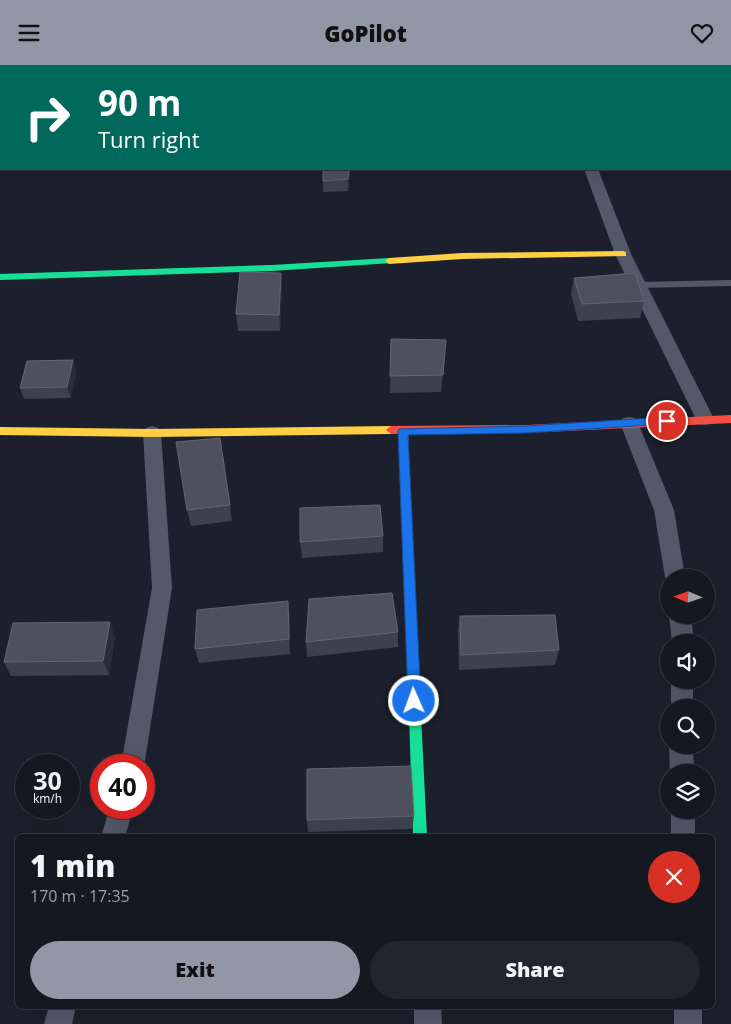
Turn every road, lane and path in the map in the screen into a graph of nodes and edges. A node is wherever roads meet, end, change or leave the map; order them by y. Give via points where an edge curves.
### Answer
1 (591, 170) edge
2 (623, 254) junction
3 (0, 277) edge
4 (731, 283) edge
5 (638, 285) junction
6 (705, 419) junction
7 (731, 419) edge
8 (629, 423) junction
9 (0, 431) edge
10 (403, 431) junction
11 (152, 433) junction
12 (673, 569) edge
13 (135, 754) edge
14 (118, 819) edge
15 (682, 819) edge
16 (114, 834) edge
17 (420, 834) edge
18 (683, 834) edge
19 (62, 1009) edge
20 (427, 1009) edge
21 (688, 1009) edge
22 (58, 1024) edge
23 (428, 1024) edge
24 (688, 1024) edge

1 - 2 street
2 - 3 street via 462,256 272,268
2 - 5 street
4 - 5 lane
5 - 6 street
6 - 7 street
6 - 8 street
8 - 10 street
8 - 12 street via 664,510
9 - 11 street
10 - 11 street
10 - 17 street
11 - 13 street via 162,588
14 - 16 street
15 - 18 street
19 - 22 street
20 - 23 street
21 - 24 street

